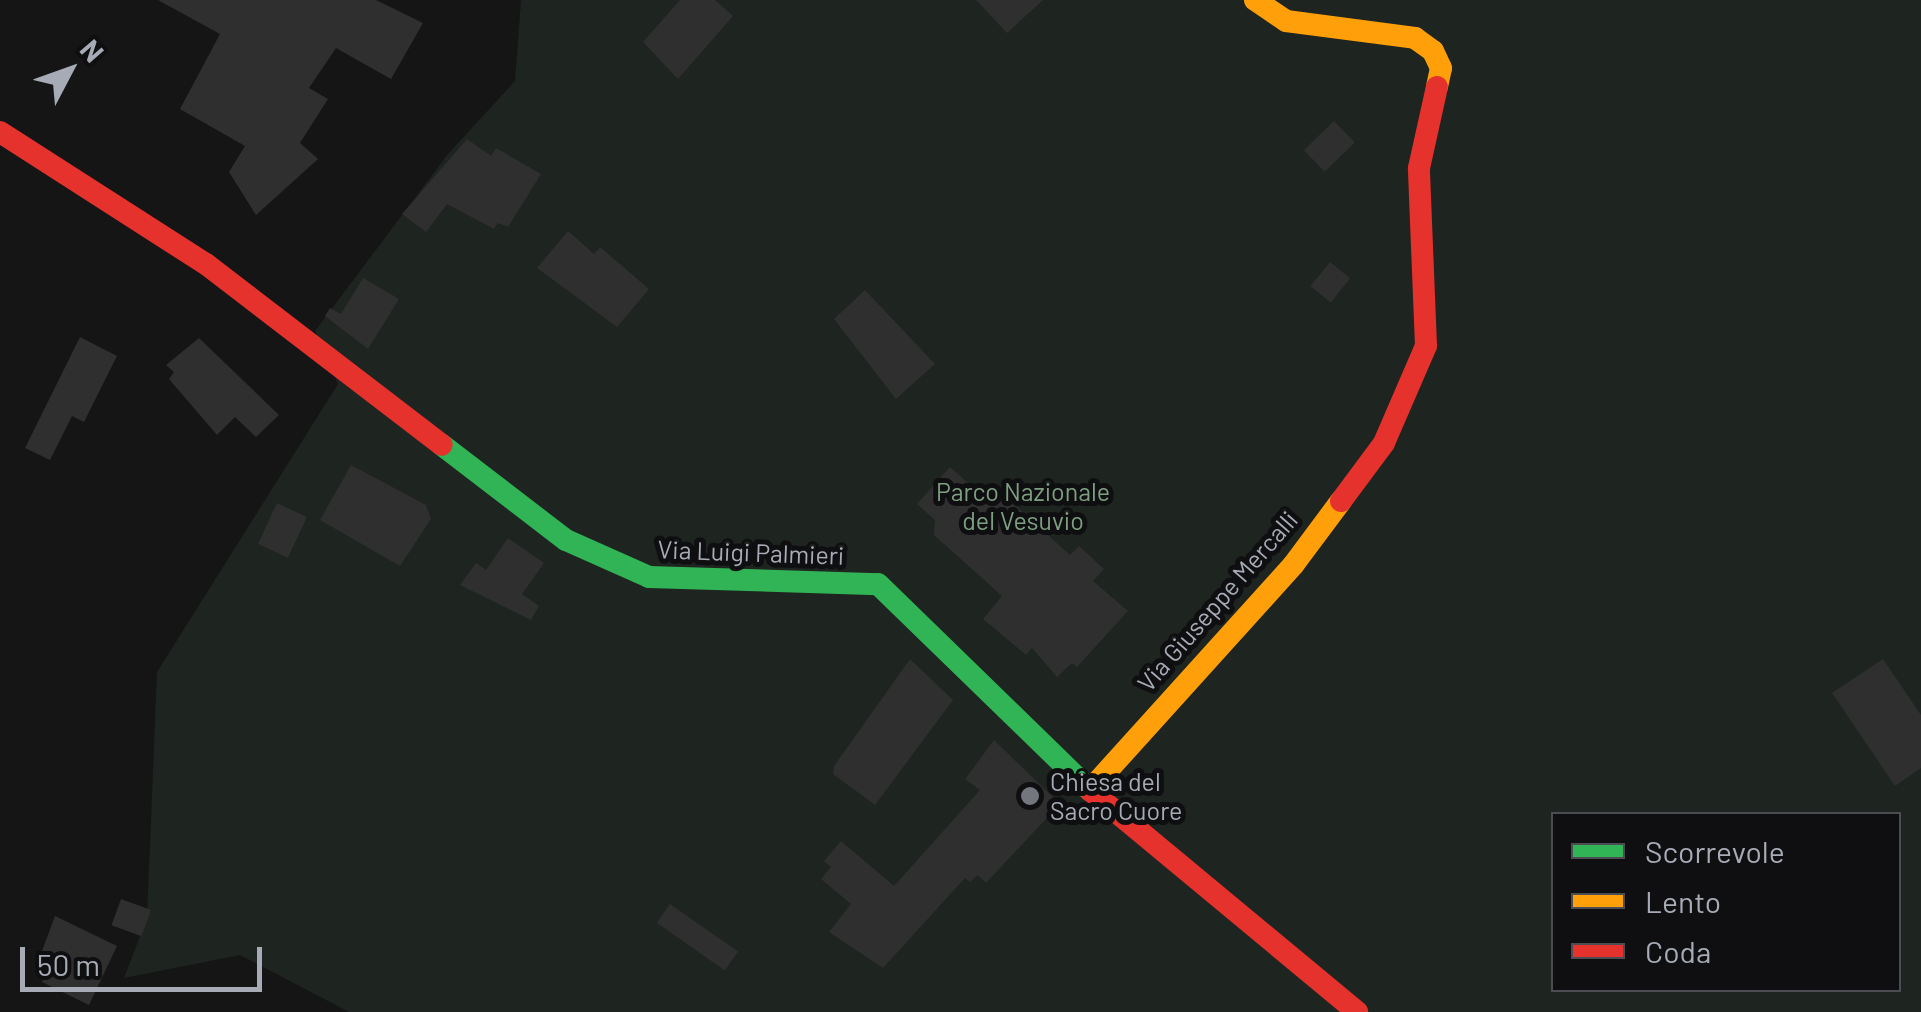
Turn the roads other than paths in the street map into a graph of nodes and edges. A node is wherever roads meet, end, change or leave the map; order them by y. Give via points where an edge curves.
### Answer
1 (1255, 0) edge
2 (0, 132) edge
3 (1090, 790) junction
4 (1357, 1012) edge

1 - 3 street, Via Giuseppe Mercalli via 1286,22 1415,38 1442,68 1419,168 1426,346 1384,444 1294,564
2 - 3 street, Via Luigi Palmieri via 206,264 566,540 649,577 878,584
3 - 4 street, Via Luigi Palmieri

